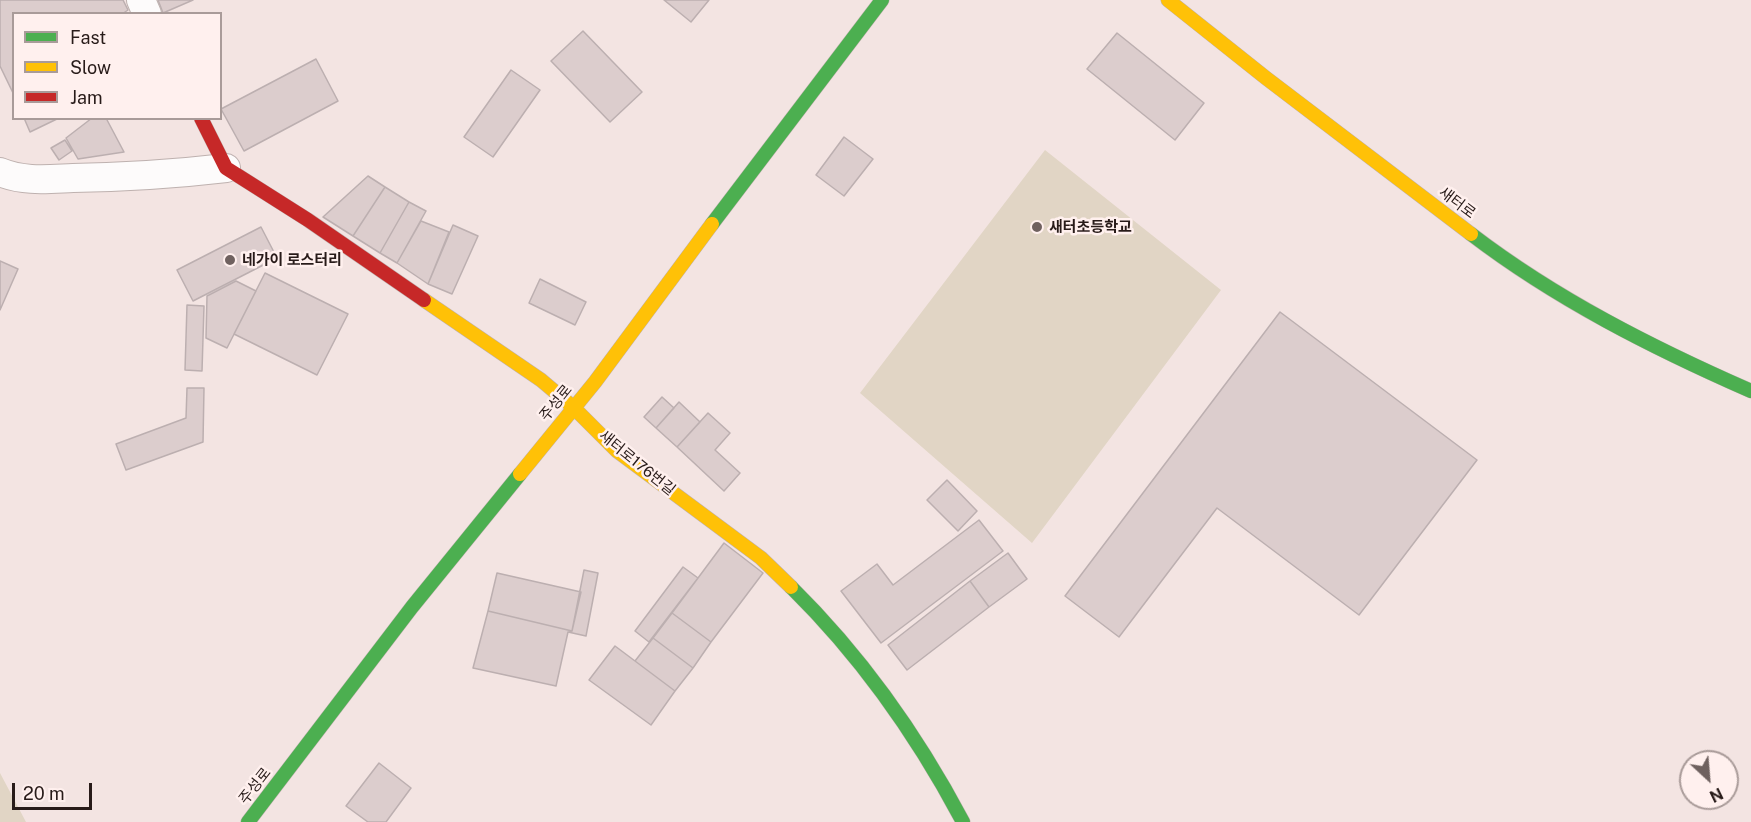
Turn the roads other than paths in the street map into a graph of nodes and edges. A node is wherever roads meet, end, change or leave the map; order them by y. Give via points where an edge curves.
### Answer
1 (882, 0) edge
2 (1168, 0) edge
3 (202, 120) edge
4 (226, 168) junction
5 (0, 172) edge
6 (1751, 391) edge
7 (573, 407) junction
8 (248, 822) edge
9 (963, 822) edge

1 - 7 street, 주성로
2 - 6 street, 새터로 via 1507,262 1586,309
3 - 4 street
4 - 5 street via 178,174 22,179
4 - 7 street, 새터로176번길 via 541,380
7 - 8 street, 주성로
7 - 9 street, 새터로176번길 via 617,451 761,558 822,618 906,724

